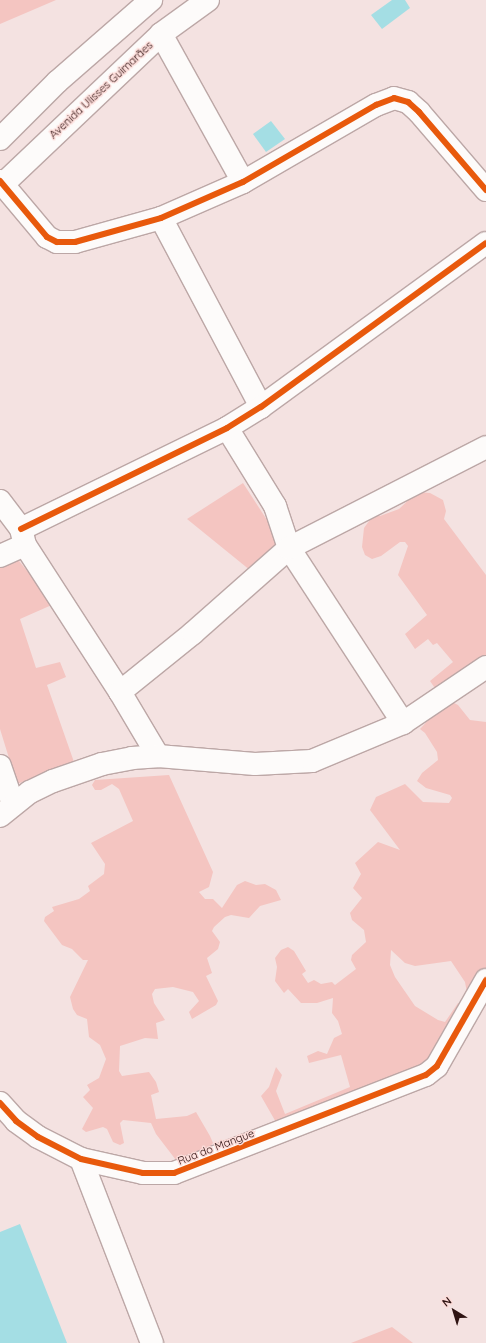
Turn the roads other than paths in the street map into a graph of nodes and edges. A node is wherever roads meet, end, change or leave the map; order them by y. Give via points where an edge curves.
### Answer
1 (208, 0) edge
2 (141, 3) edge
3 (161, 34) junction
4 (0, 138) edge
5 (243, 182) junction
6 (1, 184) edge
7 (486, 190) edge
8 (161, 218) junction
9 (486, 243) edge
10 (261, 406) junction
11 (227, 428) junction
12 (486, 447) edge
13 (0, 501) edge
14 (23, 537) junction
15 (289, 548) junction
16 (0, 556) edge
17 (486, 667) edge
18 (120, 692) junction
19 (403, 723) junction
20 (158, 756) junction
21 (0, 766) edge
22 (7, 810) edge
23 (486, 980) edge
24 (0, 1103) edge
25 (8, 1125) edge
26 (81, 1159) junction
27 (152, 1343) edge

1 - 3 street, Avenida Ulisses Guimarães
2 - 4 street
3 - 5 street
3 - 6 street, Avenida Ulisses Guimarães
5 - 7 street via 376,105 394,98 408,102 419,112
5 - 8 street
6 - 8 street via 47,237 57,242 75,242
8 - 10 street
9 - 10 street
10 - 11 street
11 - 14 street
11 - 15 street via 276,506
12 - 15 street
13 - 14 street
14 - 16 street
14 - 18 street
15 - 18 street via 193,633
15 - 19 street
17 - 19 street
18 - 20 street
19 - 20 street via 312,761 255,764
20 - 22 street via 102,764 53,781
21 - 22 street
23 - 26 street, Rua do Mangue via 447,1050 432,1071 409,1083 174,1173 143,1173
24 - 25 street, Rua do Mangue
25 - 26 street, Rua do Mangue
26 - 27 street

